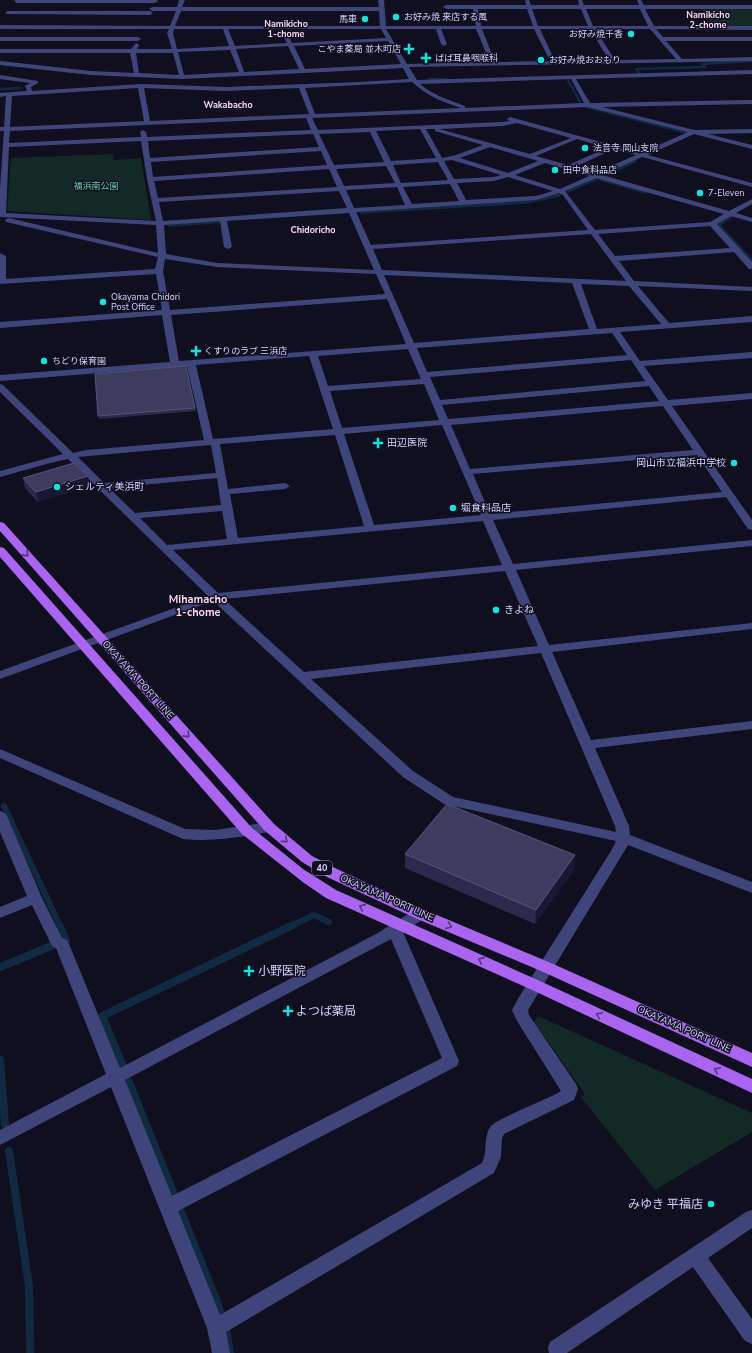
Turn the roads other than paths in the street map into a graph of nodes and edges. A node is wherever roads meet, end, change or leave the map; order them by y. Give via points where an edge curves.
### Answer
1 (182, 0) edge
2 (381, 0) edge
3 (445, 0) edge
4 (527, 0) edge
5 (580, 0) edge
6 (638, 0) edge
7 (670, 0) edge
8 (696, 0) edge
9 (722, 0) edge
10 (748, 0) edge
11 (16, 1) edge
12 (64, 1) junction
13 (110, 1) junction
14 (156, 1) edge
15 (752, 6) edge
16 (446, 7) junction
17 (475, 7) junction
18 (529, 7) junction
19 (582, 7) junction
20 (642, 7) junction
21 (674, 7) junction
22 (701, 7) junction
23 (727, 7) junction
24 (179, 9) junction
25 (382, 9) junction
26 (151, 11) junction
27 (232, 12) junction
28 (286, 12) junction
29 (340, 12) junction
30 (8, 13) junction
31 (57, 13) junction
32 (105, 13) junction
33 (446, 14) dead end
34 (4, 18) dead end
35 (447, 20) dead end
36 (0, 28) edge
37 (143, 28) junction
38 (171, 28) junction
39 (226, 28) junction
40 (283, 28) junction
41 (383, 28) junction
42 (438, 28) junction
43 (447, 28) junction
44 (479, 28) junction
45 (536, 28) junction
46 (591, 28) junction
47 (652, 28) junction
48 (720, 28) junction
49 (752, 28) edge
50 (657, 34) junction
51 (724, 34) junction
52 (752, 34) edge
53 (343, 35) junction
54 (0, 39) edge
55 (138, 39) junction
56 (390, 39) junction
57 (662, 39) junction
58 (752, 39) edge
59 (444, 44) dead end
60 (290, 45) junction
61 (668, 45) junction
62 (752, 45) edge
63 (233, 48) junction
64 (0, 51) edge
65 (85, 51) junction
66 (133, 51) junction
67 (174, 51) junction
68 (81, 58) dead end
69 (752, 59) edge
70 (680, 60) junction
71 (613, 61) junction
72 (553, 62) junction
73 (0, 63) edge
74 (77, 64) dead end
75 (493, 64) junction
76 (404, 66) junction
77 (73, 71) junction
78 (303, 71) junction
79 (752, 72) edge
80 (242, 74) junction
81 (137, 76) junction
82 (147, 76) junction
83 (0, 77) edge
84 (182, 77) junction
85 (573, 78) junction
86 (414, 81) junction
87 (140, 86) junction
88 (301, 86) junction
89 (30, 93) junction
90 (9, 94) junction
91 (0, 95) edge
92 (752, 102) edge
93 (588, 105) junction
94 (472, 109) junction
95 (311, 116) junction
96 (517, 121) junction
97 (144, 123) junction
98 (424, 127) junction
99 (0, 129) edge
100 (8, 129) junction
101 (372, 130) junction
102 (752, 131) edge
103 (316, 132) junction
104 (694, 132) junction
105 (576, 138) junction
106 (144, 140) junction
107 (7, 145) junction
108 (489, 145) junction
109 (752, 147) edge
110 (612, 148) junction
111 (324, 149) junction
112 (640, 155) junction
113 (529, 157) junction
114 (452, 158) junction
115 (147, 160) junction
116 (440, 160) junction
117 (544, 161) junction
118 (3, 163) edge
119 (389, 164) junction
120 (332, 168) junction
121 (568, 168) junction
122 (509, 175) junction
123 (594, 175) junction
124 (150, 179) junction
125 (452, 182) junction
126 (399, 185) junction
127 (752, 185) edge
128 (341, 188) junction
129 (560, 190) junction
130 (154, 200) junction
131 (752, 201) edge
132 (464, 203) junction
133 (410, 207) junction
134 (351, 210) junction
135 (728, 214) junction
136 (1, 215) edge
137 (224, 220) junction
138 (752, 220) edge
139 (160, 223) junction
140 (712, 224) junction
141 (592, 232) junction
142 (228, 247) dead end
143 (368, 247) junction
144 (736, 250) junction
145 (162, 255) junction
146 (0, 256) edge
147 (613, 259) junction
148 (752, 267) edge
149 (159, 271) junction
150 (380, 273) junction
151 (1, 282) edge
152 (576, 282) junction
153 (632, 284) junction
154 (752, 289) edge
155 (389, 296) junction
156 (165, 313) junction
157 (752, 320) edge
158 (0, 326) edge
159 (667, 326) junction
160 (614, 330) junction
161 (594, 332) junction
162 (410, 346) junction
163 (313, 354) junction
164 (752, 355) edge
165 (636, 361) junction
166 (192, 363) junction
167 (175, 364) junction
168 (0, 378) edge
169 (425, 378) junction
170 (652, 383) junction
171 (0, 386) edge
172 (325, 389) junction
173 (752, 396) edge
174 (436, 402) junction
175 (666, 403) junction
176 (444, 422) junction
177 (339, 431) junction
178 (212, 442) junction
179 (700, 452) junction
180 (69, 455) junction
181 (466, 472) junction
182 (0, 474) edge
183 (221, 475) junction
184 (101, 486) junction
185 (285, 486) dead end
186 (224, 492) junction
187 (729, 494) junction
188 (227, 508) junction
189 (132, 516) junction
190 (486, 517) junction
191 (0, 525) edge
192 (752, 527) edge
193 (370, 528) junction
194 (233, 541) junction
195 (752, 543) edge
196 (165, 548) junction
197 (0, 550) edge
198 (509, 567) junction
199 (215, 597) junction
200 (752, 626) edge
201 (102, 639) junction
202 (84, 646) junction
203 (545, 649) junction
204 (0, 675) edge
205 (302, 676) junction
206 (752, 725) edge
207 (587, 745) junction
208 (0, 753) edge
209 (0, 816) edge
210 (269, 827) junction
211 (247, 831) junction
212 (624, 838) junction
213 (752, 888) edge
214 (35, 898) junction
215 (0, 913) edge
216 (420, 914) junction
217 (398, 927) junction
218 (546, 967) junction
219 (535, 985) junction
220 (752, 1060) edge
221 (116, 1077) junction
222 (752, 1086) edge
223 (0, 1138) edge
224 (174, 1204) junction
225 (752, 1218) edge
226 (696, 1256) junction
227 (222, 1325) junction
228 (752, 1335) edge
229 (221, 1353) edge
230 (558, 1353) edge

1 - 24 street
2 - 25 street
3 - 16 street
4 - 18 street
5 - 19 street
6 - 20 street
7 - 21 street
8 - 22 street
9 - 23 street
10 - 15 street
11 - 12 street
11 - 30 street
12 - 13 street
12 - 31 street
13 - 14 street
13 - 32 street
14 - 26 street
15 - 23 street
16 - 17 street
16 - 33 street
17 - 18 street
17 - 44 street
18 - 19 street
18 - 45 street
19 - 20 street
19 - 46 street
20 - 21 street
20 - 47 street
21 - 22 street
22 - 23 street
24 - 26 street
24 - 27 street
24 - 38 street
25 - 29 street
25 - 41 street
26 - 32 street
26 - 37 street
27 - 28 street
27 - 39 street
28 - 29 street
28 - 40 street
29 - 53 street
30 - 31 street
30 - 34 street
31 - 32 street
35 - 43 street
36 - 37 street
37 - 38 street
37 - 55 street
38 - 39 street
38 - 67 street
39 - 40 street
39 - 63 street
40 - 53 street
40 - 60 street
41 - 42 street
41 - 53 street
41 - 56 street
42 - 43 street
42 - 59 street
43 - 44 street
44 - 45 street
44 - 75 street
45 - 46 street
45 - 72 street
46 - 47 street
46 - 71 street
47 - 48 street
47 - 50 street
48 - 49 street
48 - 51 street
50 - 51 street
50 - 57 street
51 - 52 street
53 - 56 street
53 - 60 street
54 - 55 street
55 - 66 street
56 - 76 street
57 - 58 street
57 - 61 street
60 - 63 street
60 - 78 street
61 - 62 street
61 - 70 street
63 - 67 street
63 - 80 street
64 - 65 street
65 - 66 street
65 - 68 street
66 - 67 street
66 - 81 street
67 - 84 street
69 - 70 street
70 - 71 street
71 - 72 street
72 - 75 street
73 - 77 street
74 - 77 street
75 - 76 street
76 - 78 street
76 - 86 street
77 - 81 street
78 - 80 street
79 - 85 street
80 - 84 street
81 - 82 street
82 - 84 street
82 - 87 street
83 - 89 street via 36,82 28,86
85 - 86 street
85 - 93 street
86 - 88 street
86 - 94 street via 436,97
87 - 88 street via 226,89
87 - 89 street
87 - 97 street
88 - 95 street
89 - 90 street
90 - 91 street
90 - 100 street
92 - 93 street
93 - 94 street
93 - 104 street
94 - 95 street
94 - 96 street
95 - 97 street
95 - 103 street
96 - 98 street via 503,124
96 - 105 street
97 - 100 street
97 - 106 street
98 - 101 street
98 - 108 street
98 - 116 street
99 - 100 street
100 - 107 street
101 - 103 street
101 - 119 street
102 - 104 street
103 - 106 street
103 - 111 street
104 - 109 street
104 - 112 street
105 - 110 street
105 - 113 street
106 - 107 street
106 - 115 street
107 - 118 street
108 - 113 street
108 - 114 street
110 - 112 street
110 - 121 street
111 - 115 street
111 - 120 street
112 - 123 street
112 - 127 street
113 - 117 street
114 - 116 street
114 - 122 street
115 - 124 street
116 - 119 street
116 - 125 street
117 - 121 street
117 - 122 street
118 - 136 street
119 - 120 street
119 - 126 street
120 - 124 street
120 - 128 street
121 - 123 street
122 - 125 street via 494,179
122 - 129 street
123 - 129 street
123 - 135 street
124 - 130 street
125 - 126 street
125 - 132 street
126 - 128 street
126 - 133 street
128 - 130 street
128 - 134 street
129 - 132 street via 536,198
129 - 141 street
130 - 139 street
131 - 135 street
132 - 133 street
133 - 134 street
134 - 137 street
134 - 143 street
135 - 138 street
135 - 140 street
136 - 139 street
136 - 145 street
137 - 139 street
137 - 142 street
139 - 145 street
140 - 141 street
140 - 144 street
141 - 143 street
141 - 147 street
143 - 150 street
144 - 147 street
144 - 148 street
145 - 149 street
145 - 150 street via 217,265
146 - 151 street
147 - 153 street
149 - 151 street
149 - 156 street
150 - 152 street
150 - 155 street
152 - 153 street
152 - 161 street
153 - 154 street
153 - 159 street
155 - 156 street
155 - 162 street
156 - 158 street
156 - 167 street
157 - 159 street
159 - 160 street
160 - 161 street
160 - 165 street
161 - 162 street
162 - 163 street
162 - 169 street
163 - 166 street
163 - 172 street
164 - 165 street
165 - 169 street
165 - 170 street
166 - 167 street
166 - 178 street
167 - 168 street
169 - 172 street
169 - 174 street
170 - 174 street
170 - 175 street
171 - 180 street
172 - 177 street
173 - 175 street
174 - 176 street
175 - 176 street
175 - 179 street
176 - 177 street
176 - 181 street
177 - 178 street
177 - 193 street
178 - 180 street
178 - 183 street
179 - 181 street
179 - 187 street
180 - 182 street
180 - 184 street
181 - 190 street
183 - 184 street
183 - 186 street
184 - 189 street
185 - 186 street
186 - 188 street
187 - 190 street
187 - 192 street
188 - 189 street
188 - 194 street
189 - 196 street
190 - 193 street
190 - 198 street
191 -> 201 main road, OKAYAMA PORT LINE / 40
193 - 194 street
194 - 196 street
195 - 198 street
196 - 199 street
197 - 202 main road, OKAYAMA PORT LINE / 40
198 - 199 street
198 - 203 street
199 - 201 street
199 - 205 street
200 - 203 street
201 - 202 street
201 -> 210 main road, OKAYAMA PORT LINE / 40
202 - 204 street
202 - 211 main road, OKAYAMA PORT LINE / 40
203 - 205 street
203 - 207 street
205 - 212 street via 408,774 449,801
206 - 207 street
207 - 212 street via 622,826
208 - 211 street via 183,834 201,837
209 - 214 street
210 - 211 street
210 -> 216 main road, OKAYAMA PORT LINE / 40 via 307,859 332,874
217 -> 211 main road, OKAYAMA PORT LINE / 40 via 310,882
212 - 213 street
212 - 218 street via 618,852
214 - 215 street
214 - 221 street via 59,943
216 - 217 street
216 -> 218 main road, OKAYAMA PORT LINE / 40
219 -> 217 main road, OKAYAMA PORT LINE / 40
217 - 221 street
217 - 224 street via 451,1061
218 - 219 street
218 - 220 main road, OKAYAMA PORT LINE / 40
222 -> 219 main road, OKAYAMA PORT LINE / 40
219 - 227 street via 520,1010 522,1017 570,1089 568,1094 562,1100 498,1129 494,1133 494,1161 488,1168
221 - 223 street
221 - 224 street
224 - 227 street
225 - 226 street
226 - 228 street
226 - 230 street via 556,1348
227 - 229 street

